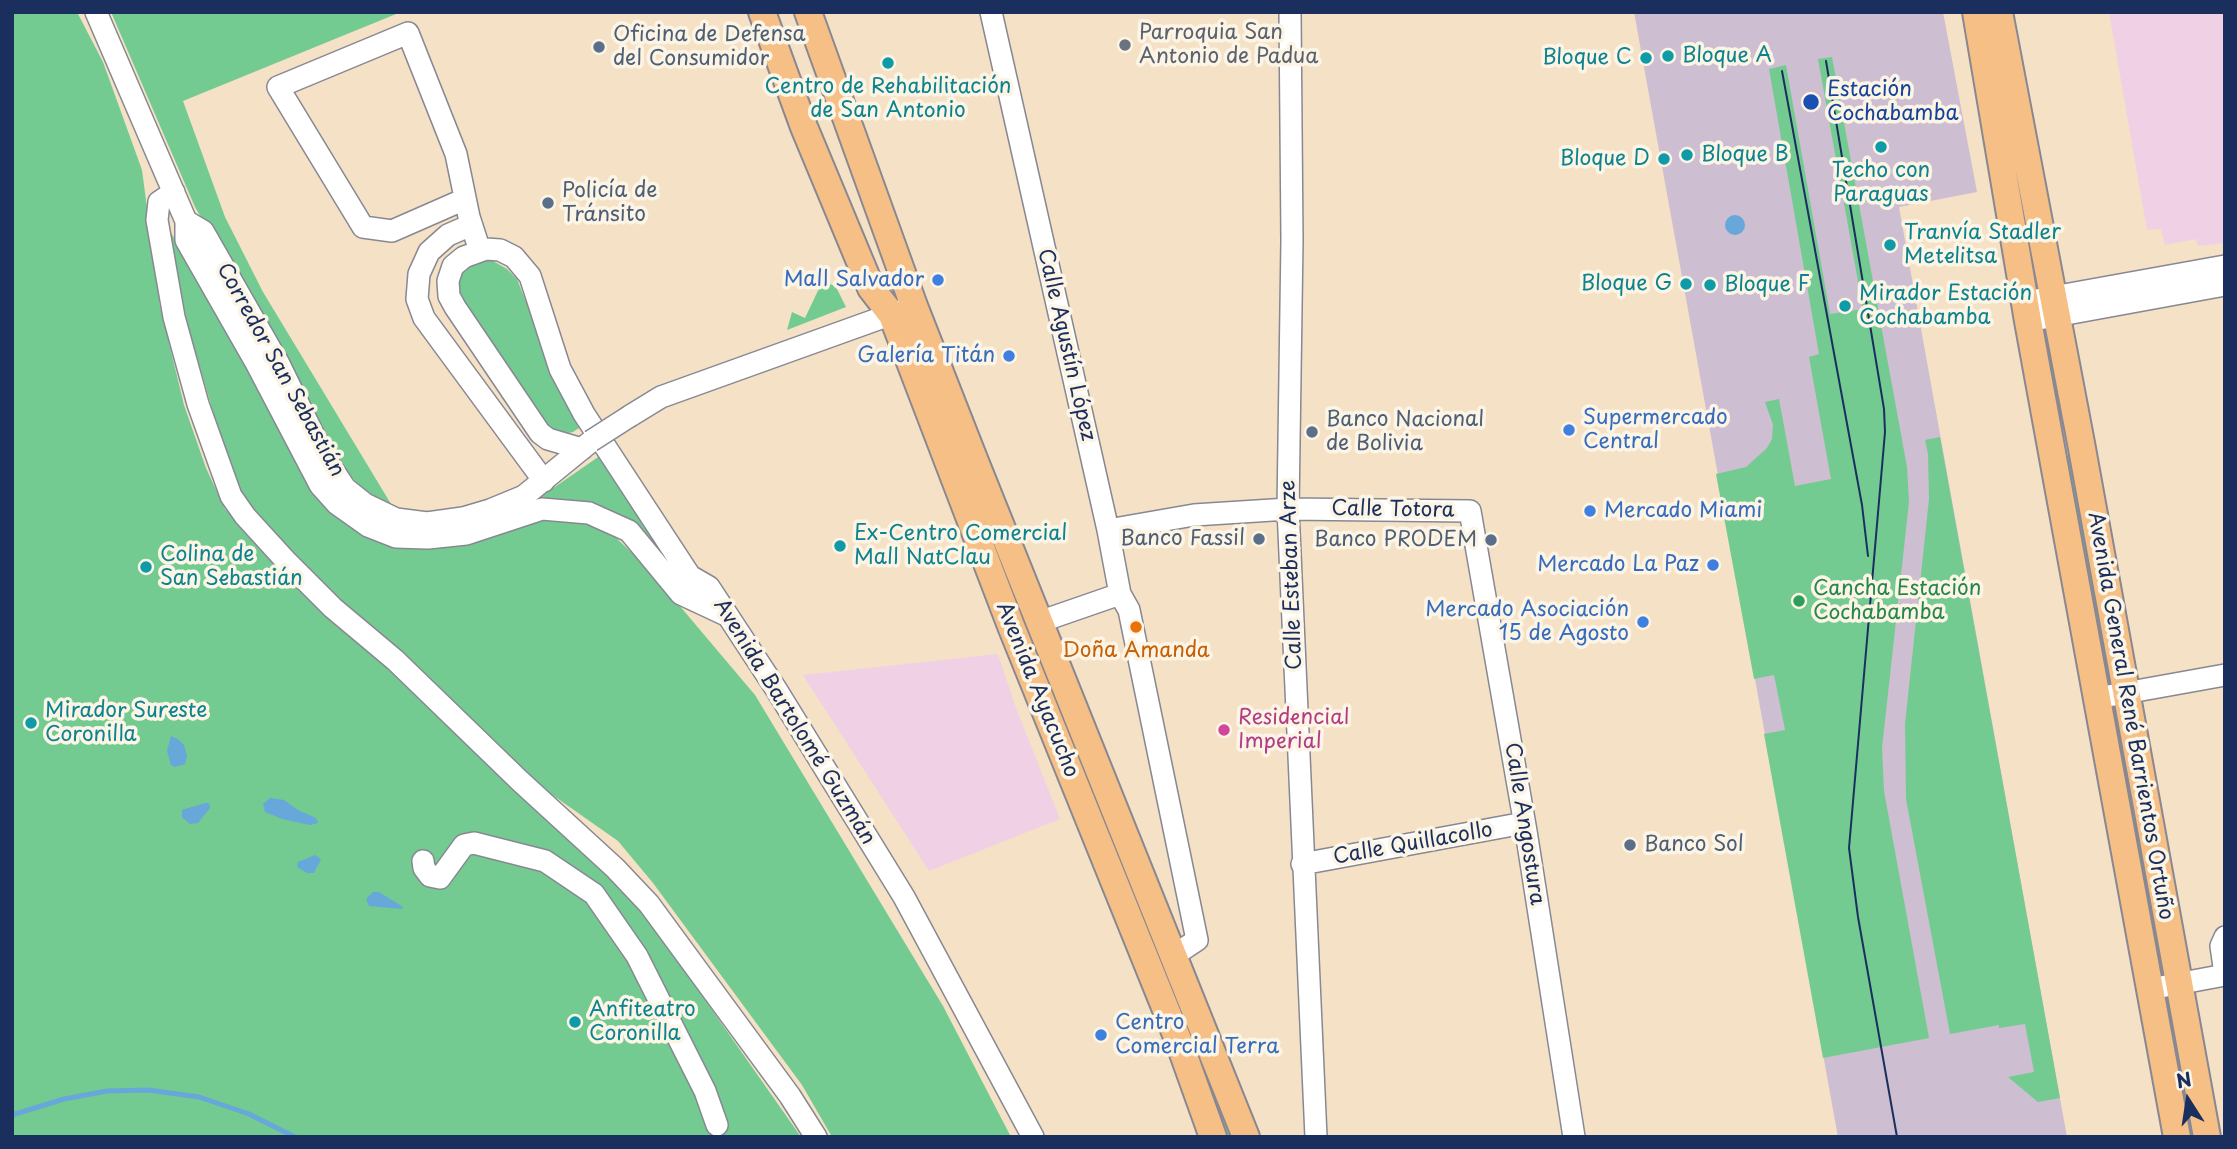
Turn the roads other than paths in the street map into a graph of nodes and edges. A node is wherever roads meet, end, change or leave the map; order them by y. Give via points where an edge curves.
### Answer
1 (96, 12) edge
2 (762, 12) edge
3 (808, 12) edge
4 (991, 12) edge
5 (1290, 12) edge
6 (1976, 12) edge
7 (1999, 12) edge
8 (174, 192) junction
9 (465, 200) junction
10 (186, 220) junction
11 (471, 225) junction
12 (480, 251) junction
13 (2225, 266) edge
14 (2225, 285) edge
15 (2055, 306) junction
16 (903, 310) junction
17 (2027, 312) junction
18 (587, 445) junction
19 (544, 481) junction
20 (1288, 509) junction
21 (1470, 511) joint
22 (1108, 530) junction
23 (1120, 594) junction
24 (728, 616) junction
25 (1039, 622) junction
26 (2225, 675) edge
27 (2126, 693) junction
28 (2097, 698) junction
29 (1524, 823) junction
30 (423, 861) dead end
31 (1302, 864) junction
32 (615, 868) junction
33 (594, 894) junction
34 (2225, 937) edge
35 (1172, 956) junction
36 (2225, 974) edge
37 (2178, 984) junction
38 (2150, 989) junction
39 (717, 1125) dead end
40 (2209, 1135) edge
41 (816, 1137) edge
42 (1033, 1137) edge
43 (1213, 1137) edge
44 (1247, 1137) edge
45 (1316, 1137) edge
46 (1574, 1137) edge
47 (2177, 1137) edge

1 - 8 street, Corredor San Sebastián
2 - 16 main road, Avenida Ayacucho via 871,288
3 - 16 main road, Avenida Ayacucho
4 - 22 street, Calle Agustín López
5 - 20 street, Calle Esteban Arze
6 - 17 main road, Avenida General René Barrientos Ortuño
7 - 15 main road, Avenida General René Barrientos Ortuño
8 - 10 street, Corredor San Sebastián
8 - 32 street via 159,202 157,219 174,317 198,404 231,496 333,608 395,660
9 - 9 street via 456,155 408,33 278,87 363,228 392,231
9 - 11 street
10 - 19 street, Corredor San Sebastián via 203,231 279,364 324,457 345,488 365,504 396,519 427,523 490,510 524,496
10 - 24 street, Corredor San Sebastián via 186,240 320,485 337,504 368,526 396,537 466,534 541,509 589,513 629,531 681,594
11 - 12 street
11 - 19 street via 448,235 429,252 419,274 417,299 424,318
12 - 18 street via 453,266 447,281 449,296 540,433 548,439
12 - 24 street, Avenida Bartolomé Guzmán via 500,250 514,257 530,276 561,369 584,414 691,576 709,587
13 - 15 street
14 - 15 street
15 - 17 street
15 - 27 main road, Avenida General René Barrientos Ortuño
16 - 18 street, Corredor San Sebastián, bridge via 661,397
16 - 25 main road, Avenida Ayacucho
16 - 43 main road, Avenida Ayacucho via 1006,613
17 - 28 main road, Avenida General René Barrientos Ortuño
18 - 19 street, Corredor San Sebastián
20 - 21 street, Calle Totora
20 - 22 street, Calle Totora via 1194,515
20 - 31 street, Calle Esteban Arze
21 - 29 street, Calle Angostura
22 - 23 street, Calle Agustín López
23 - 25 street
23 - 35 street, Calle Agustín López via 1129,610 1197,940
24 - 42 street, Avenida Bartolomé Guzmán via 904,897
25 - 35 main road, Avenida Ayacucho
26 - 27 street
27 - 28 street
27 - 37 main road, Avenida General René Barrientos Ortuño
28 - 38 main road, Avenida General René Barrientos Ortuño
29 - 31 street, Calle Quillacollo
29 - 46 street, Calle Angostura
30 - 33 street via 430,876 440,878 464,845 474,843 544,861
31 - 45 street, Calle Esteban Arze
32 - 33 street
32 - 41 street via 649,904
33 - 39 street via 637,956 705,1091
34 - 36 street via 2221,946
35 - 44 main road, Avenida Ayacucho
36 - 37 street
37 - 38 street
37 - 40 main road, Avenida General René Barrientos Ortuño
38 - 47 main road, Avenida General René Barrientos Ortuño

